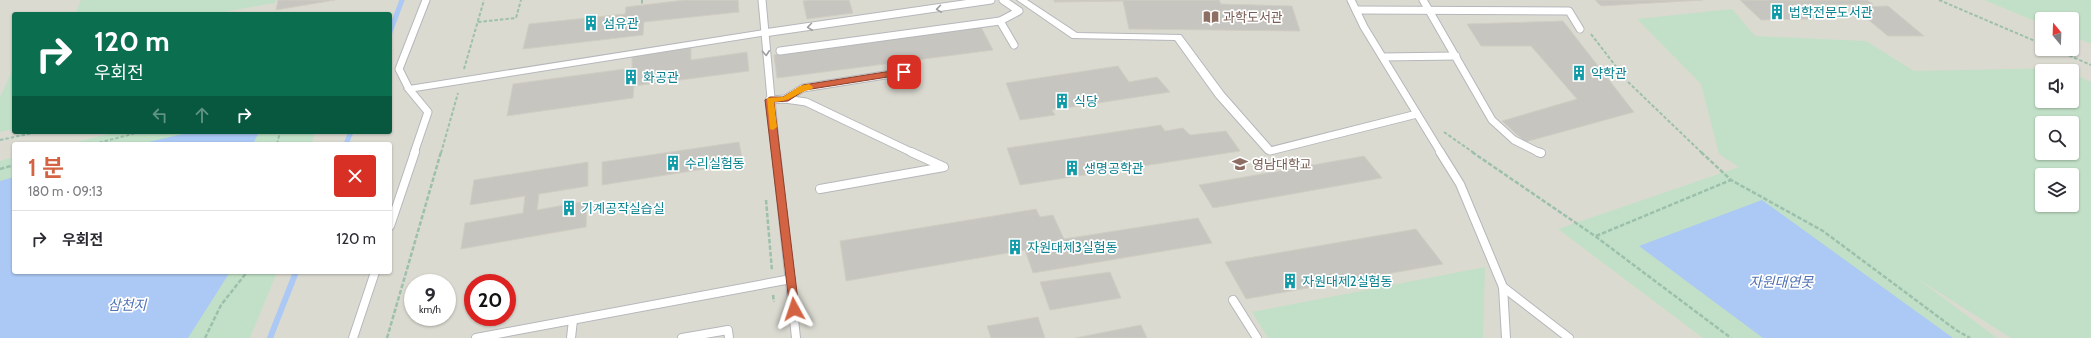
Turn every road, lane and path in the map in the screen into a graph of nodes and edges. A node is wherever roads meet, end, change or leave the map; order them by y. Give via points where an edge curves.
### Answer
1 (426, 0) edge
2 (484, 0) edge
3 (521, 0) edge
4 (642, 0) edge
5 (762, 0) edge
6 (991, 0) edge
7 (1003, 0) edge
8 (1020, 0) edge
9 (1351, 0) edge
10 (1423, 0) edge
11 (1939, 0) edge
12 (642, 5) dead end
13 (1356, 10) junction
14 (1429, 12) junction
15 (1000, 21) junction
16 (478, 22) junction
17 (1580, 29) dead end
18 (764, 33) junction
19 (1590, 33) dead end
20 (2035, 41) edge
21 (1014, 45) dead end
22 (780, 51) dead end
23 (1456, 56) junction
24 (2070, 56) edge
25 (1382, 57) junction
26 (2091, 65) edge
27 (904, 72) dead end
28 (461, 81) junction
29 (409, 89) junction
30 (785, 99) junction
31 (770, 100) junction
32 (1417, 114) junction
33 (1437, 127) dead end
34 (28, 134) edge
35 (132, 134) edge
36 (0, 140) edge
37 (102, 142) edge
38 (1270, 151) joint
39 (1541, 153) dead end
40 (12, 166) edge
41 (0, 169) edge
42 (1731, 180) junction
43 (820, 189) dead end
44 (392, 220) edge
45 (1596, 236) junction
46 (245, 274) edge
47 (374, 274) edge
48 (791, 279) junction
49 (1503, 287) junction
50 (1234, 300) dead end
51 (574, 320) junction
52 (205, 338) edge
53 (353, 338) edge
54 (387, 338) edge
55 (476, 338) edge
56 (571, 338) edge
57 (682, 338) edge
58 (729, 338) edge
59 (796, 338) edge
60 (1257, 338) edge
61 (1506, 338) edge
62 (1569, 338) edge
63 (1731, 338) edge
64 (1970, 338) edge

1 - 29 lane via 399,70
2 - 16 path
3 - 16 path via 516,18
4 - 12 path
5 - 18 lane
6 -> 18 lane
7 - 15 lane via 1019,11
8 - 38 street via 1075,36 1178,37 1220,95
9 - 13 lane
10 - 14 lane
11 - 20 path
13 - 14 lane
13 - 25 lane
14 - 17 lane via 1569,11
14 - 23 lane
15 - 21 lane
15 - 22 lane
16 - 28 path
18 - 28 street
18 -> 31 lane
19 - 42 path via 1627,81
23 - 25 lane
23 - 39 lane via 1492,120 1518,144
24 - 26 path
25 - 32 lane
27 - 30 lane via 803,88
28 - 29 street
28 - 54 path
29 - 44 lane via 428,112
30 - 31 lane
30 - 43 lane via 806,102 944,167
31 - 48 lane
32 - 38 lane
32 - 49 lane via 1460,184
33 - 45 path
34 - 36 path
35 - 37 path
40 - 41 path
42 - 45 path
42 - 64 path via 1823,231
45 - 63 path
46 - 52 path via 220,305
47 - 53 lane
48 - 51 lane
48 - 59 lane
49 - 61 lane
49 - 62 lane
50 - 60 lane
51 - 55 lane
51 - 56 lane
57 - 58 lane via 728,330

